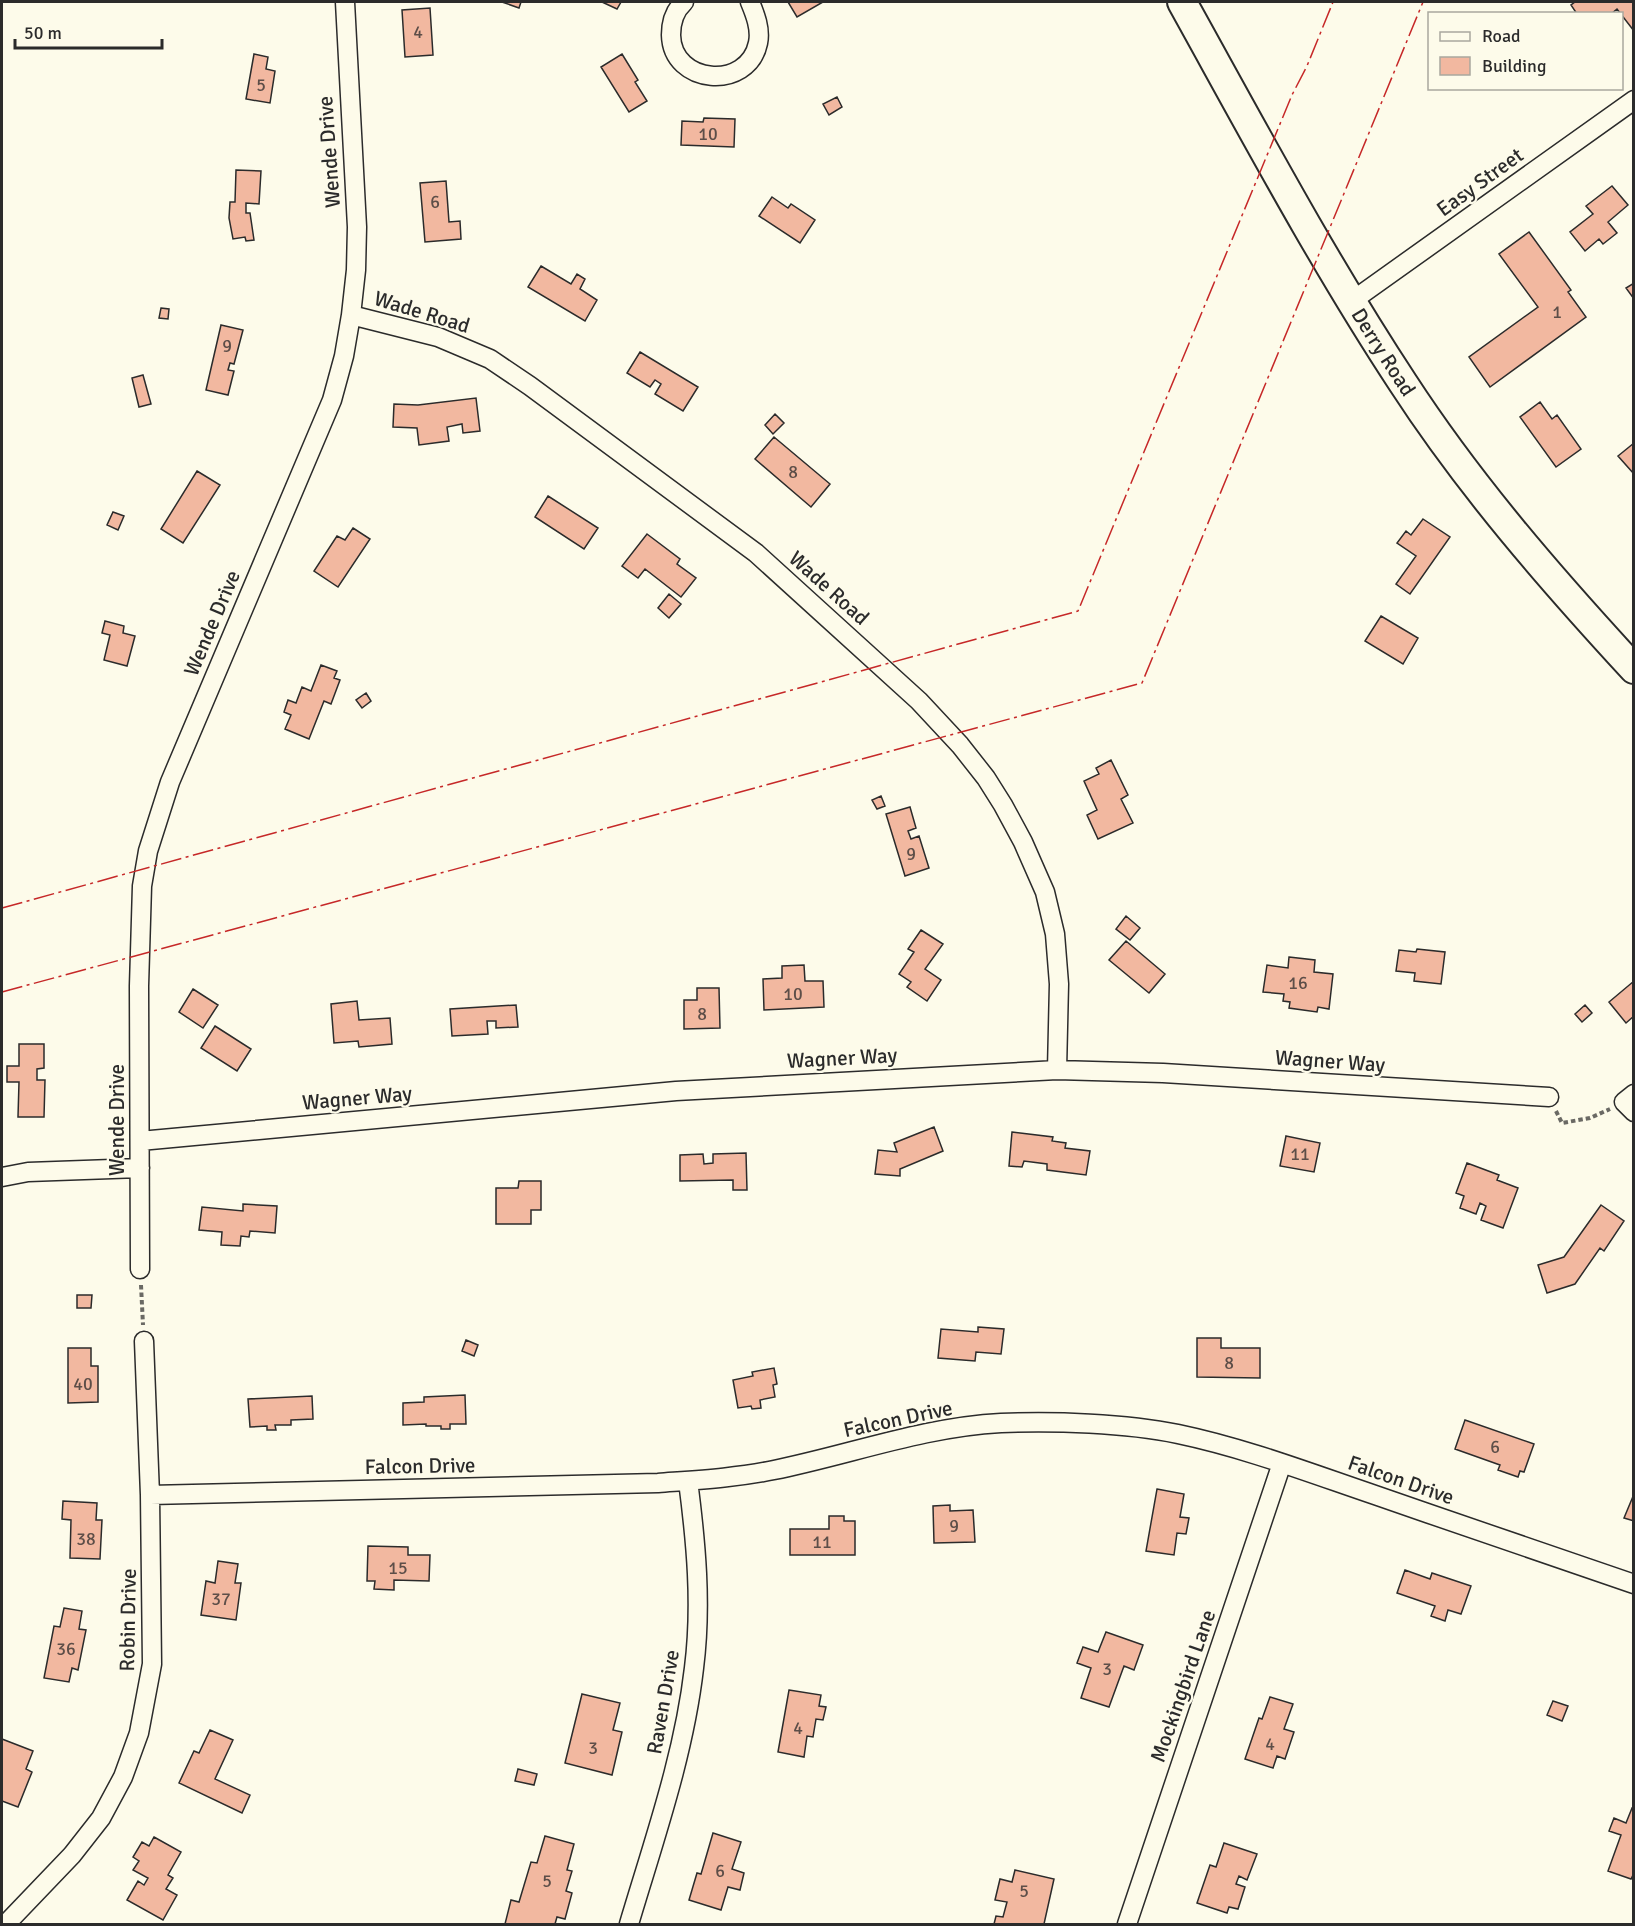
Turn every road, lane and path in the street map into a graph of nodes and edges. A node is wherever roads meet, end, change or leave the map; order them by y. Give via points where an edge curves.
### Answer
1 (345, 2) edge
2 (684, 2) edge
3 (750, 2) edge
4 (1182, 2) edge
5 (1634, 99) edge
6 (1352, 301) junction
7 (351, 315) junction
8 (1634, 669) edge
9 (1057, 1070) junction
10 (1549, 1096) joint
11 (1630, 1103) edge
12 (140, 1141) junction
13 (140, 1168) junction
14 (2, 1177) edge
15 (140, 1269) joint
16 (144, 1341) joint
17 (1282, 1463) junction
18 (688, 1481) junction
19 (150, 1495) junction
20 (1634, 1584) edge
21 (6, 1924) edge
22 (629, 1924) edge
23 (1128, 1924) edge

1 - 7 street, Wende Drive via 357,226
2 - 3 street via 671,24 675,53 694,72 719,77 745,66 753,56 758,30
4 - 6 main road, Derry Road
5 - 6 street, Easy Street
6 - 8 main road, Derry Road via 1403,384 1485,495 1562,590
7 - 9 street, Wade Road via 438,337 490,359 531,386 756,554 919,701 986,777 1023,842 1045,892 1055,934 1059,984
7 - 12 street, Wende Drive via 332,400 170,782 148,851 140,938
9 - 10 street, Wagner Way
9 - 12 street, Wagner Way via 594,1097
10 - 11 path via 1562,1123 1590,1118
12 - 13 street, Wende Drive
13 - 14 street via 28,1172
13 - 15 street, Wende Drive
15 - 16 path
16 - 19 street, Robin Drive
17 - 18 street, Falcon Drive via 1178,1434 1044,1422 953,1429 775,1470 728,1479
17 - 20 street, Falcon Drive
17 - 23 street, Mockingbird Lane
18 - 19 street, Falcon Drive
18 - 22 street, Raven Drive via 698,1573 695,1666 673,1778
19 - 21 street, Robin Drive via 153,1664 139,1733 123,1777 101,1818 72,1856

